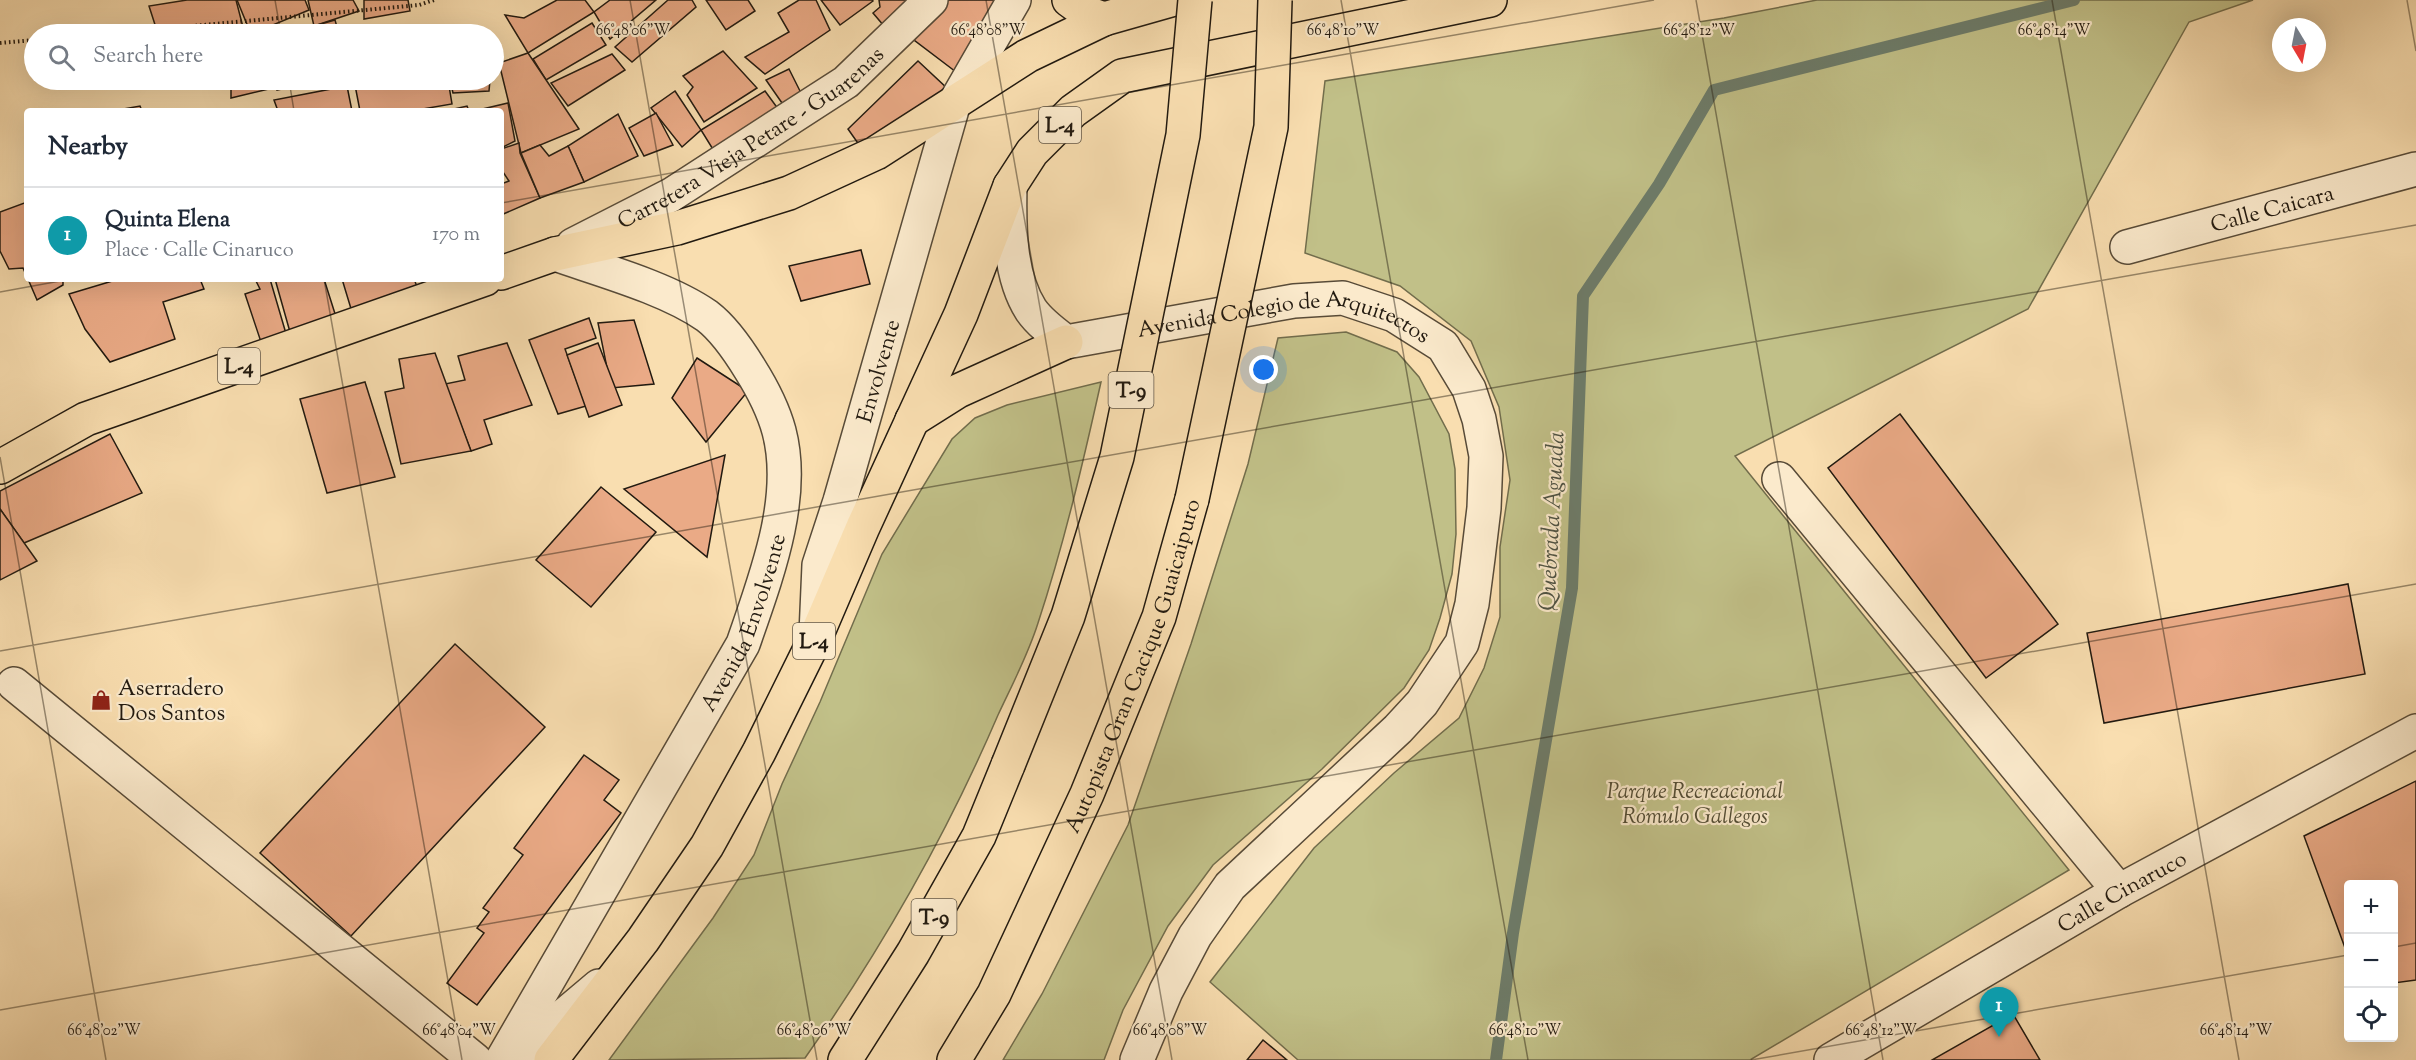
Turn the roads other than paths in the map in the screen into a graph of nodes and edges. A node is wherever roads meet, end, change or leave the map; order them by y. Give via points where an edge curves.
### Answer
1 (930, 0) edge
2 (1014, 0) edge
3 (1069, 0) edge
4 (1171, 0) edge
5 (1195, 0) edge
6 (1275, 0) edge
7 (1490, 0) edge
8 (1104, 20) junction
9 (953, 106) junction
10 (2416, 169) edge
11 (1010, 186) junction
12 (2127, 248) dead end
13 (555, 254) junction
14 (504, 272) edge
15 (476, 282) edge
16 (1066, 342) junction
17 (912, 420) junction
18 (0, 467) edge
19 (1779, 479) dead end
20 (815, 639) junction
21 (14, 684) dead end
22 (2416, 731) edge
23 (2119, 891) junction
24 (617, 971) junction
25 (475, 1060) edge
26 (501, 1060) edge
27 (511, 1060) edge
28 (551, 1060) edge
29 (845, 1060) edge
30 (954, 1060) edge
31 (1137, 1060) edge
32 (1831, 1060) edge

1 - 13 street, Carretera Vieja Petare - Guarenas via 846,82 671,195
2 - 9 street, Carretera Vieja Petare - Guarenas
3 - 8 main road
4 - 8 main road, Carretera Vieja Petare - Guarenas
5 - 29 main road, T-9, bridge via 1183,135 1117,457 1068,616 974,846 914,953
6 - 30 main road, Autopista Gran Cacique Guaicaipuro, bridge via 1271,127 1192,499 1159,617 1087,794 994,994
7 - 11 main road, L-4 via 1122,76 1065,120 1032,152
8 - 9 main road, Carretera Vieja Petare - Guarenas via 1027,56
9 - 13 main road, Carretera Vieja Petare - Guarenas via 876,153 789,193 677,228
9 - 20 street, Envolvente via 819,566
10 - 12 street, Calle Caicara
11 - 16 street via 1010,216 1021,290 1032,311
11 - 17 main road, L-4 via 961,314
13 - 14 main road, Carretera Vieja Petare - Guarenas
13 - 26 street, Avenida Envolvente via 629,279 707,317 740,352 763,388 779,432 784,477 779,525 768,572 743,644
15 - 18 main road, L-4 via 86,419
16 - 17 main road via 958,391
16 - 31 street, Avenida Colegio de Arquitectos via 1294,301 1343,298 1394,315 1443,346 1469,389 1486,456 1478,558 1461,644 1422,703 1398,729 1230,886 1195,936
17 - 20 main road, L-4
19 - 23 street
20 - 24 main road, L-4 via 707,846
21 - 25 street
22 - 23 street, Calle Cinaruco
23 - 32 street, Calle Cinaruco
24 - 27 street, L-4
24 - 28 main road, L-4

